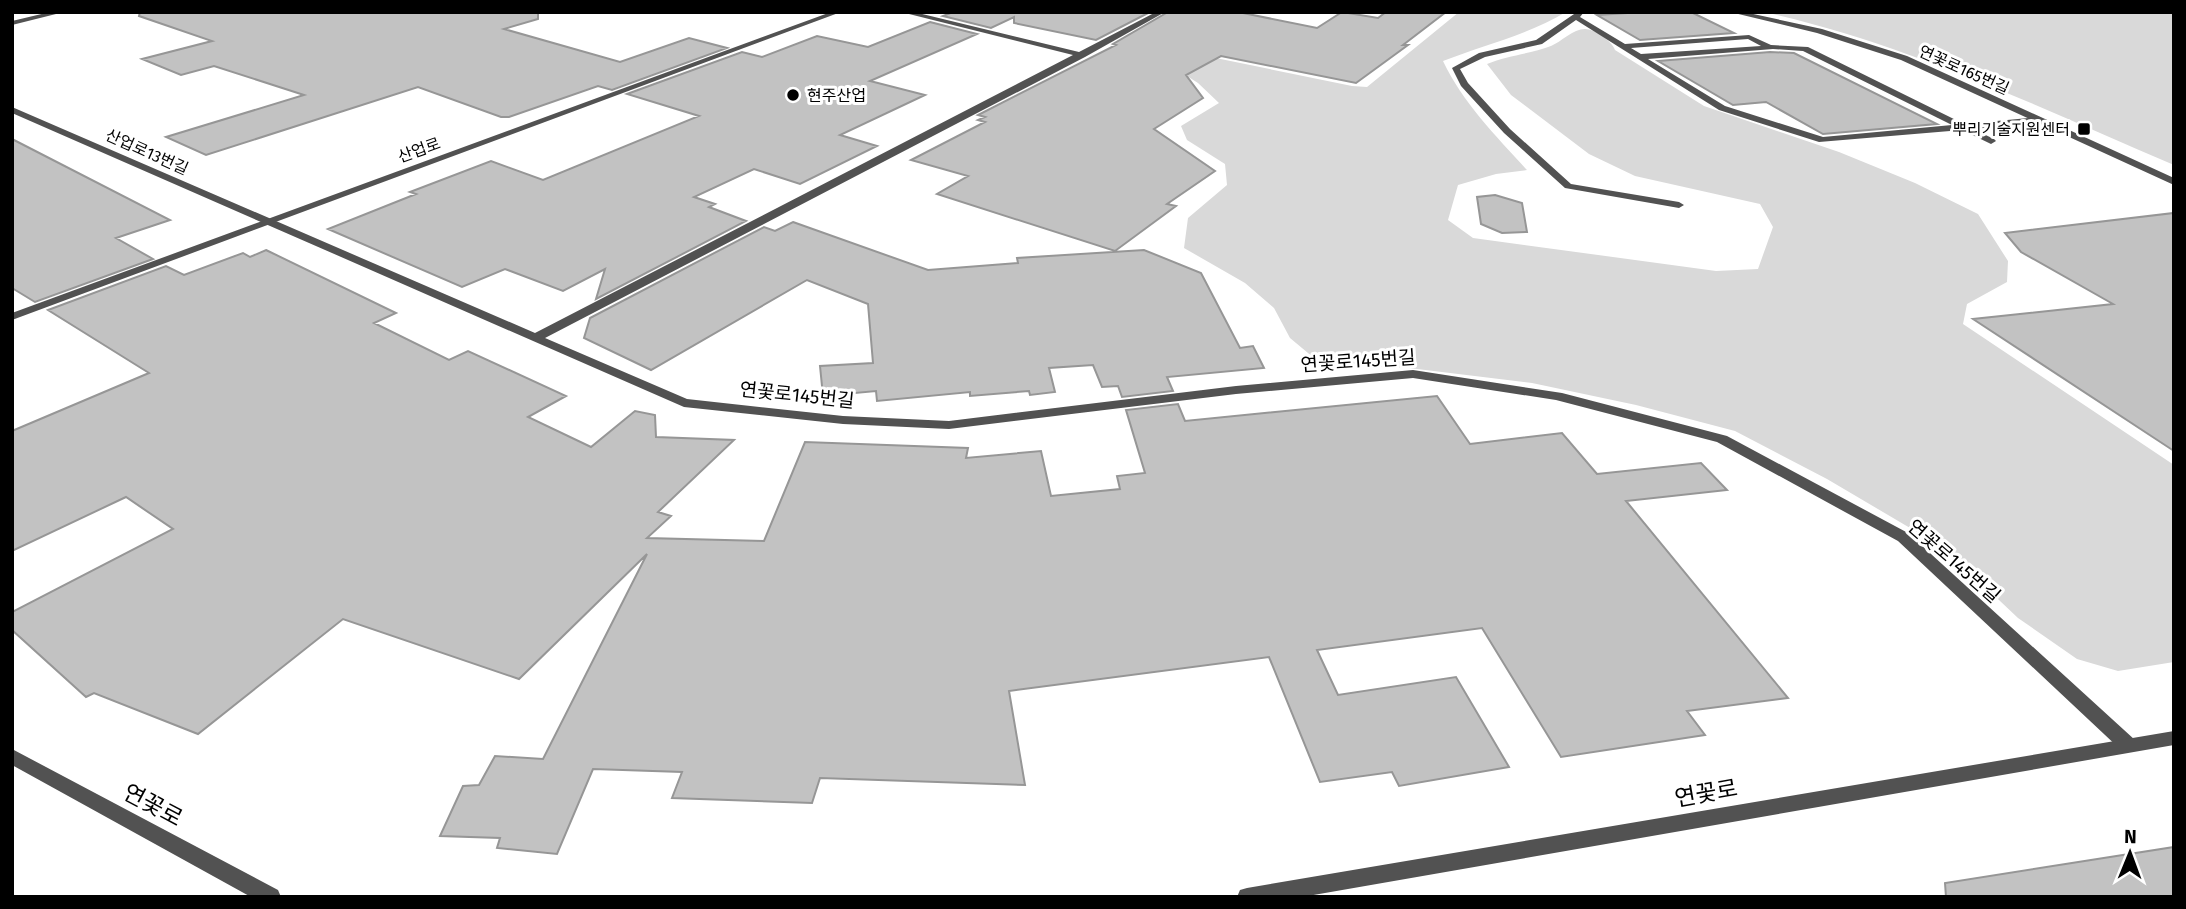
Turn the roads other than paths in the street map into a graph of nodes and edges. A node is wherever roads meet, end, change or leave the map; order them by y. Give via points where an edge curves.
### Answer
1 (61, 12) edge
2 (838, 12) edge
3 (904, 12) edge
4 (1162, 12) edge
5 (1733, 12) edge
6 (1579, 15) edge
7 (12, 23) edge
8 (1626, 46) junction
9 (1769, 47) junction
10 (1082, 55) junction
11 (1638, 57) junction
12 (12, 110) edge
13 (2040, 120) junction
14 (1962, 127) junction
15 (1991, 141) dead end
16 (2174, 182) edge
17 (1679, 205) dead end
18 (269, 222) junction
19 (12, 317) edge
20 (536, 338) junction
21 (2174, 737) edge
22 (2128, 746) junction
23 (12, 756) edge
24 (271, 897) edge
25 (1247, 897) edge

1 - 7 street
2 - 18 street, 산업로
3 - 10 street
4 - 10 street
5 - 13 street, 연꽃로165번길 via 1819,31 1904,58
6 - 8 street
6 - 17 street via 1539,42 1482,55 1456,68 1464,84 1507,131 1568,186
8 - 9 street via 1749,37
8 - 11 street
9 - 11 street
9 - 14 street via 1805,50
10 - 20 street
11 - 14 street via 1722,107 1822,139
12 - 18 street, 산업로13번길
13 - 14 street
13 - 16 street, 연꽃로165번길
14 - 15 street
18 - 19 street, 산업로
18 - 20 street, 연꽃로145번길
20 - 22 street, 연꽃로145번길 via 684,403 843,420 948,425 1413,374 1557,396 1722,439 1903,537
21 - 22 street, 연꽃로
22 - 25 street, 연꽃로
23 - 24 street, 연꽃로

